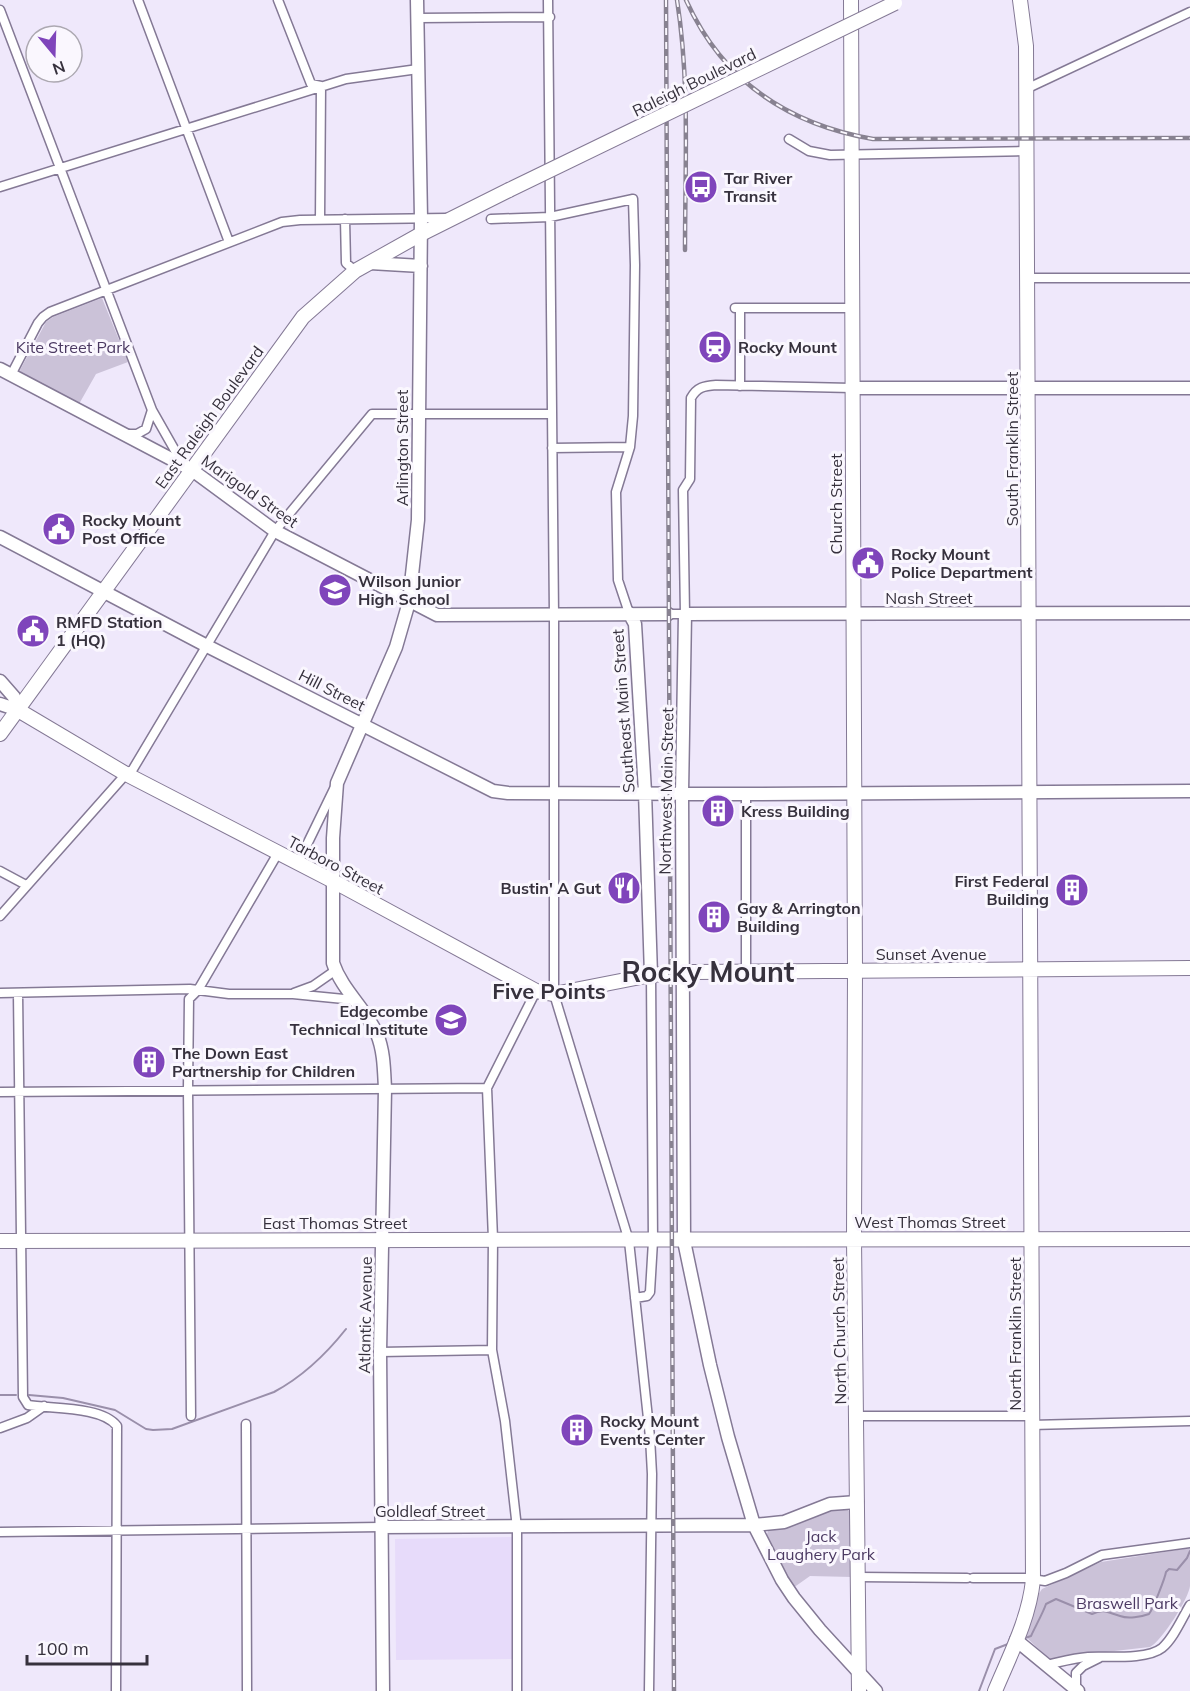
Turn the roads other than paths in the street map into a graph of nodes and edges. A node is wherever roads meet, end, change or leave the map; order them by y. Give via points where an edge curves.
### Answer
1 (138, 0) edge
2 (278, 0) edge
3 (417, 0) edge
4 (548, 0) edge
5 (851, 0) edge
6 (1020, 0) edge
7 (898, 2) edge
8 (0, 10) edge
9 (1190, 12) edge
10 (550, 17) junction
11 (418, 18) junction
12 (418, 69) junction
13 (321, 86) junction
14 (1026, 89) junction
15 (186, 130) junction
16 (789, 139) dead end
17 (1026, 151) junction
18 (851, 154) junction
19 (62, 169) junction
20 (0, 187) edge
21 (509, 190) joint
22 (550, 217) junction
23 (421, 218) junction
24 (453, 218) junction
25 (320, 219) junction
26 (345, 219) junction
27 (490, 219) dead end
28 (421, 234) junction
29 (229, 242) junction
30 (370, 263) junction
31 (421, 266) junction
32 (355, 271) junction
33 (1027, 278) junction
34 (1190, 278) edge
35 (108, 290) junction
36 (851, 308) junction
37 (6, 372) edge
38 (740, 386) junction
39 (852, 388) junction
40 (1028, 388) junction
41 (1190, 388) edge
42 (152, 410) junction
43 (419, 414) junction
44 (551, 414) junction
45 (123, 434) junction
46 (630, 447) junction
47 (552, 448) junction
48 (192, 470) junction
49 (275, 531) junction
50 (0, 537) edge
51 (103, 591) junction
52 (410, 602) junction
53 (629, 613) junction
54 (1190, 613) edge
55 (668, 614) joint
56 (685, 614) junction
57 (853, 614) junction
58 (1029, 614) junction
59 (554, 615) junction
60 (207, 645) junction
61 (0, 681) edge
62 (0, 704) edge
63 (18, 710) junction
64 (362, 724) junction
65 (0, 734) edge
66 (126, 774) junction
67 (337, 783) junction
68 (1029, 791) junction
69 (1190, 791) edge
70 (645, 792) junction
71 (553, 793) junction
72 (675, 793) junction
73 (853, 793) junction
74 (746, 794) junction
75 (278, 853) junction
76 (298, 863) junction
77 (0, 871) edge
78 (333, 881) junction
79 (26, 885) junction
80 (0, 916) edge
81 (1190, 968) edge
82 (336, 970) junction
83 (746, 970) junction
84 (855, 970) junction
85 (1030, 970) junction
86 (677, 973) junction
87 (651, 975) junction
88 (198, 990) junction
89 (536, 991) junction
90 (0, 993) edge
91 (18, 993) junction
92 (293, 994) junction
93 (554, 994) junction
94 (354, 1000) junction
95 (487, 1088) junction
96 (188, 1089) junction
97 (386, 1089) junction
98 (0, 1092) edge
99 (20, 1092) junction
100 (493, 1239) junction
101 (854, 1239) junction
102 (1031, 1239) junction
103 (1190, 1239) edge
104 (383, 1240) junction
105 (0, 1241) edge
106 (22, 1241) junction
107 (190, 1241) junction
108 (629, 1241) junction
109 (653, 1241) junction
110 (677, 1241) junction
111 (635, 1298) junction
112 (492, 1350) junction
113 (380, 1352) junction
114 (45, 1406) junction
115 (191, 1416) dead end
116 (857, 1416) junction
117 (1031, 1421) junction
118 (1190, 1421) edge
119 (246, 1424) dead end
120 (0, 1428) edge
121 (857, 1502) junction
122 (651, 1525) junction
123 (754, 1525) junction
124 (381, 1527) junction
125 (517, 1527) junction
126 (246, 1528) junction
127 (116, 1530) junction
128 (0, 1532) edge
129 (1190, 1544) edge
130 (858, 1577) junction
131 (1033, 1580) junction
132 (1190, 1605) edge
133 (1016, 1640) junction
134 (1102, 1657) junction
135 (1046, 1665) junction
136 (858, 1672) junction
137 (1077, 1690) edge
138 (116, 1691) edge
139 (247, 1691) edge
140 (383, 1691) edge
141 (518, 1691) edge
142 (649, 1691) edge
143 (859, 1691) edge
144 (876, 1691) edge
145 (995, 1691) edge

1 - 15 street
2 - 13 street via 311,84
3 - 11 street, Arlington Street
4 - 10 street
5 - 18 main road, Church Street
6 - 14 main road, South Franklin Street
7 - 21 main road, Raleigh Boulevard, bridge
8 - 19 street
9 - 14 street
10 - 11 street
10 - 22 street
11 - 12 street, Arlington Street
12 - 13 street
12 - 23 street, Arlington Street
13 - 15 street
13 - 25 street
14 - 17 main road, South Franklin Street
15 - 19 street
15 - 29 street
16 - 18 street via 821,154
17 - 18 street
17 - 33 main road, South Franklin Street
18 - 36 main road, Church Street
19 - 20 street
19 - 35 street
21 - 24 main road, East Raleigh Boulevard
22 - 27 street
22 - 44 street
22 - 46 street, Southeast Main Street via 633,199
23 - 24 street
23 - 26 street
23 - 28 street, Arlington Street
24 - 28 main road, East Raleigh Boulevard
25 - 26 street
25 - 29 street via 282,222
26 - 32 street via 346,263
28 - 30 main road, East Raleigh Boulevard
28 - 31 street, Arlington Street
29 - 35 street
30 - 31 street
30 - 32 main road, East Raleigh Boulevard
31 - 43 street, Arlington Street
32 - 48 main road, East Raleigh Boulevard via 303,317
33 - 34 street
33 - 40 main road, South Franklin Street
35 - 37 street via 43,317
35 - 42 street
36 - 38 street via 737,308
36 - 39 main road, Church Street
37 - 45 street, Marigold Street
38 - 39 street, Northwest Main Street
38 - 56 street, Northwest Main Street via 701,387 691,398 690,478 683,490
39 - 40 street
39 - 57 main road, Church Street
40 - 41 street
40 - 58 main road, South Franklin Street
42 - 45 street via 146,429
42 - 48 street via 177,454
43 - 44 street
43 - 49 street via 372,414
43 - 52 street, Arlington Street via 418,520
44 - 47 street
45 - 48 street, Marigold Street
46 - 47 street
46 - 53 street, Southeast Main Street via 616,492 618,580
47 - 59 street
48 - 49 street, Marigold Street
48 - 51 main road, East Raleigh Boulevard
49 - 52 street, Marigold Street
49 - 60 street
50 - 51 street, Hill Street
51 - 60 street, Hill Street
51 - 63 main road, East Raleigh Boulevard
52 - 59 street, Marigold Street via 436,615
52 - 64 street, Arlington Street via 396,647
53 - 55 street, Marigold Street
53 - 59 street, Marigold Street
53 - 70 street, Southeast Main Street via 635,624
54 - 58 street, Nash Street
55 - 56 street, Nash Street
56 - 57 street, Nash Street
56 - 72 street, Northwest Main Street
57 - 58 street, Nash Street
57 - 73 main road, Church Street
58 - 68 main road, South Franklin Street
59 - 71 street
60 - 64 street, Hill Street
60 - 66 street via 133,769
61 - 63 street via 14,697
62 - 63 street, Tarboro Street
63 - 65 main road, East Raleigh Boulevard
63 - 66 main road, Tarboro Street
64 - 67 street, Arlington Street
64 - 71 street, Hill Street via 493,791
66 - 75 main road, Tarboro Street
66 - 79 street
67 - 76 street
67 - 78 street, Arlington Street
68 - 69 street, Hill Street
68 - 73 street, Hill Street
68 - 85 main road, South Franklin Street
70 - 71 street, Hill Street
70 - 72 street, Hill Street
70 - 87 street, Southeast Main Street
71 - 93 street
72 - 74 street, Hill Street
72 - 86 street, Northwest Main Street
73 - 74 street, Hill Street
73 - 84 main road, Church Street
74 - 83 street
75 - 76 main road, Tarboro Street
75 - 88 street
76 - 78 main road, Tarboro Street
77 - 79 street
78 - 82 street, Atlantic Avenue
78 - 89 main road, Tarboro Street
79 - 80 street
81 - 85 main road, Sunset Avenue
82 - 92 street
82 - 94 street, Atlantic Avenue
83 - 84 main road, Sunset Avenue
83 - 86 main road, Sunset Avenue
84 - 85 main road, Sunset Avenue
84 - 101 main road, North Church Street
85 - 102 main road, North Franklin Street
86 - 87 main road, Tarboro Street
86 - 110 street, Northwest Main Street
87 - 93 main road, Tarboro Street
87 - 109 street
88 - 91 street
88 - 92 street
88 - 96 street via 189,999
89 - 93 main road, Tarboro Street
89 - 95 street
90 - 91 street
91 - 99 street
92 - 94 street
93 - 108 street
94 - 97 street, Atlantic Avenue via 377,1035
95 - 97 street
95 - 100 street
96 - 97 street
96 - 99 street
96 - 107 street
97 - 104 street, Atlantic Avenue
98 - 99 street
99 - 106 street
100 - 104 main road, East Thomas Street
100 - 108 main road, East Thomas Street
100 - 112 street
101 - 102 main road, West Thomas Street
101 - 110 main road, West Thomas Street
101 - 116 main road, North Church Street
102 - 103 main road, West Thomas Street
102 - 117 main road, North Franklin Street
104 - 107 main road, East Thomas Street
104 - 113 street, Atlantic Avenue
105 - 106 main road, East Thomas Street
106 - 107 main road, East Thomas Street
106 - 114 street via 22,1396 28,1405
107 - 115 street
108 - 109 main road, East Thomas Street
108 - 111 street
109 - 110 main road, East Thomas Street
109 - 111 street via 650,1292
110 - 123 street, Northwest Main Street
111 - 122 street via 650,1437
112 - 113 street
112 - 125 street
113 - 124 street, Atlantic Avenue
114 - 120 street
114 - 127 street via 76,1409 114,1422
116 - 117 street
116 - 121 main road, North Church Street
117 - 118 street
117 - 131 main road, North Franklin Street
119 - 126 street
121 - 123 street, Goldleaf Street via 830,1504 784,1522
121 - 130 main road, North Church Street
122 - 123 street, Goldleaf Street
122 - 125 street, Goldleaf Street
122 - 142 street
123 - 136 street, Northwest Main Street via 794,1598
124 - 125 street, Goldleaf Street
124 - 126 street, Goldleaf Street
124 - 140 street, Atlantic Avenue
125 - 141 street
126 - 127 street, Goldleaf Street
126 - 139 street
127 - 128 street, Goldleaf Street
127 - 138 street
129 - 131 street via 1102,1555 1046,1581
130 - 131 street
130 - 136 main road, North Church Street
131 - 133 main road, North Franklin Street via 1025,1621
132 - 134 street via 1162,1648 1142,1655
133 - 135 street
133 - 145 main road, North Franklin Street
134 - 135 street
134 - 137 street via 1078,1669
135 - 137 street
136 - 143 main road, North Church Street
136 - 144 street, Northwest Main Street

